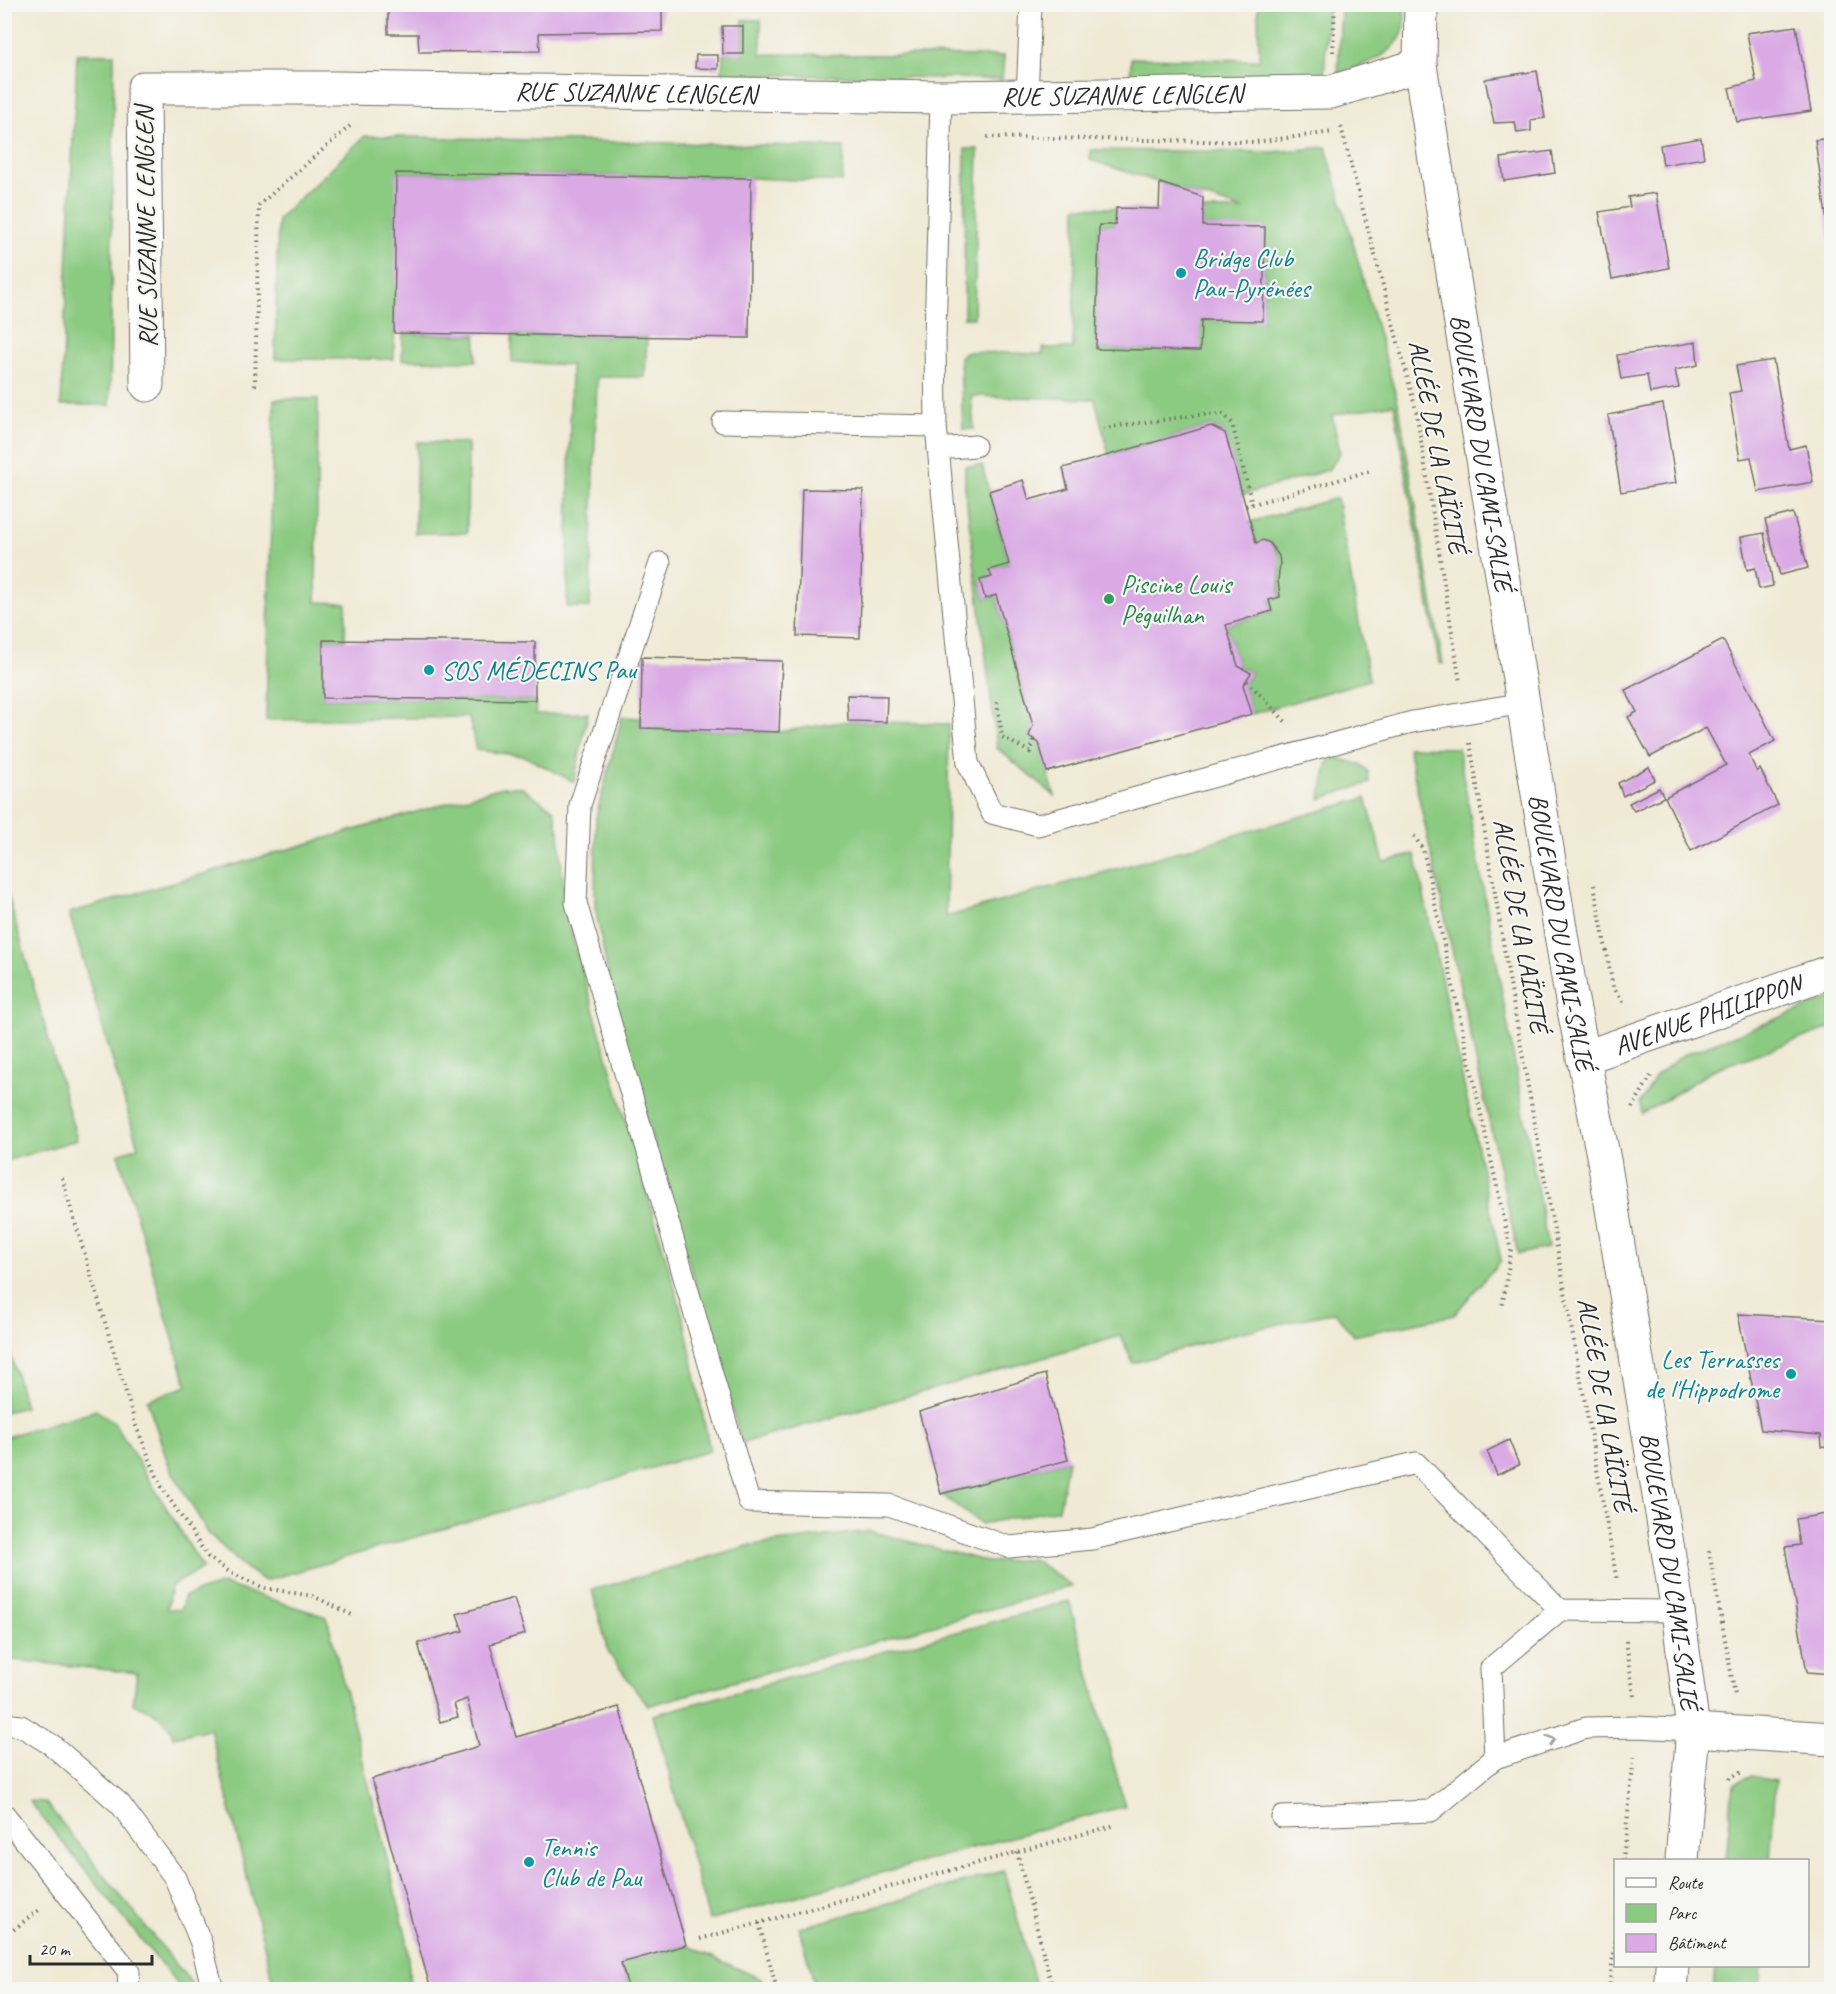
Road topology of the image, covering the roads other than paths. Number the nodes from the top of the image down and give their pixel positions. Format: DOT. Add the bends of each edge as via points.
graph roads {
  1 [pos="1031,4"];
  2 [pos="1421,4"];
  3 [pos="1420,64"];
  4 [pos="1028,96"];
  5 [pos="941,97"];
  6 [pos="147,386"];
  7 [pos="723,422"];
  8 [pos="936,426"];
  9 [pos="975,446"];
  10 [pos="938,449"];
  11 [pos="660,563"];
  12 [pos="1524,703"];
  13 [pos="1832,971"];
  14 [pos="1583,1058"];
  15 [pos="1560,1610"];
  16 [pos="1678,1611"];
  17 [pos="4,1724"];
  18 [pos="1693,1730"];
  19 [pos="1832,1739"];
  20 [pos="1495,1758"];
  21 [pos="4,1814"];
  22 [pos="1282,1817"];
  23 [pos="1682,1859"];
  24 [pos="1672,1967"];
  25 [pos="128,1989"];
  26 [pos="213,1989"];
  27 [pos="1670,1989"];
  1 -- 4 [label="lane"];
  2 -- 3 [label="street, BOULEVARD DU CAMI-SALIÉ"];
  3 -- 4 [label="street, RUE SUZANNE LENGLEN" via="1331,92"];
  3 -- 12 [label="street, BOULEVARD DU CAMI-SALIÉ"];
  4 -- 5 [label="street, RUE SUZANNE LENGLEN"];
  5 -- 6 [label="street, RUE SUZANNE LENGLEN" via="144,88"];
  5 -- 8 [label="lane" via="934,340"];
  7 -- 8 [label="lane"];
  8 -- 10 [label="lane"];
  9 -- 10 [label="lane"];
  10 -- 12 [label="lane" via="968,763 992,813 1038,825 1412,723"];
  11 -- 15 [label="lane" via="580,805 576,903 748,1502 889,1505 1009,1547 1092,1539 1416,1463"];
  12 -- 14 [label="street, BOULEVARD DU CAMI-SALIÉ"];
  13 -- 14 [label="street, AVENUE PHILIPPON"];
  14 -- 16 [label="street, BOULEVARD DU CAMI-SALIÉ" via="1604,1160"];
  15 -- 16 [label="lane"];
  15 -- 20 [label="lane" via="1491,1668"];
  16 -- 18 [label="street, BOULEVARD DU CAMI-SALIÉ"];
  17 -- 26 [label="lane" via="21,1726 52,1745 120,1804 175,1878 201,1943"];
  18 -- 19 [label="street"];
  20 -- 18 [label="lane, one-way" via="1586,1728"];
  18 -- 23 [label="street, BOULEVARD DU CAMI-SALIÉ"];
  20 -- 22 [label="lane" via="1431,1811"];
  21 -- 25 [label="lane" via="129,1972"];
  24 -- 27 [label="street"];
}
